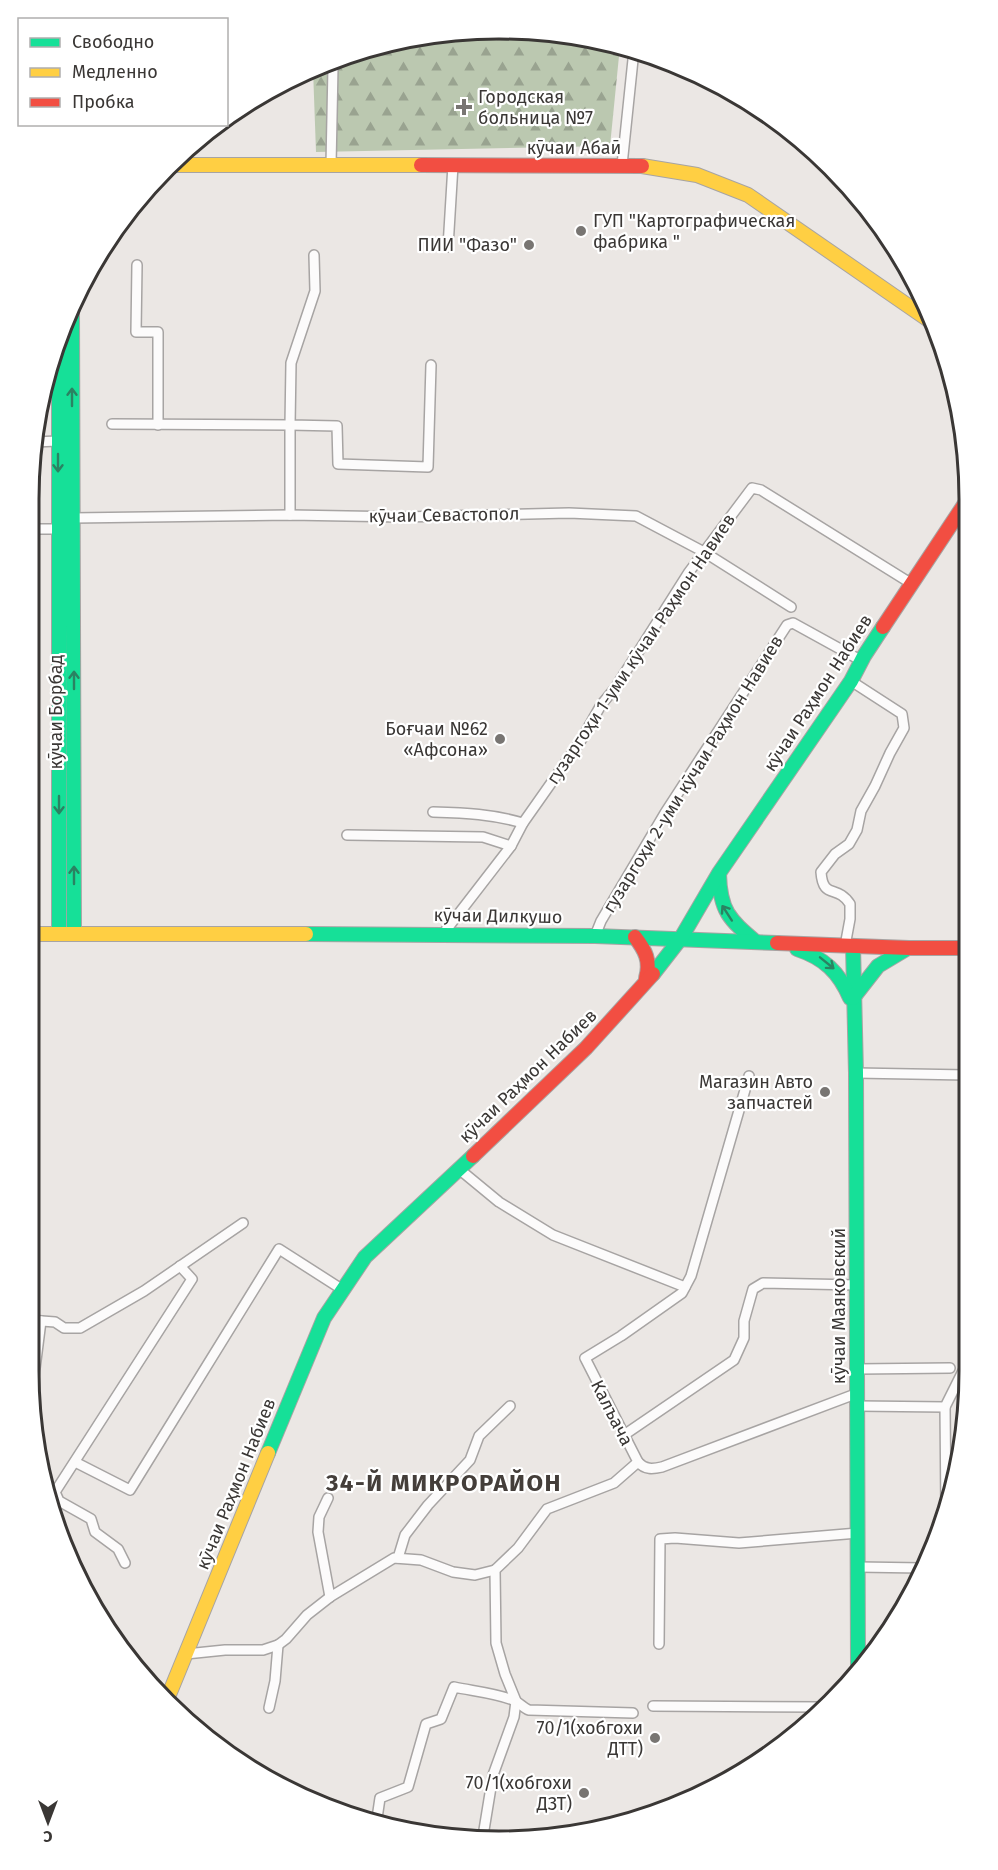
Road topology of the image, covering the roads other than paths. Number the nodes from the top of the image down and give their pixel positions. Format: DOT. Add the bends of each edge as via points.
graph roads {
  1 [pos="633,59"];
  2 [pos="333,70"];
  3 [pos="183,165"];
  4 [pos="331,165"];
  5 [pos="453,165"];
  6 [pos="622,165"];
  7 [pos="448,246"];
  8 [pos="315,255"];
  9 [pos="136,265"];
  10 [pos="920,314"];
  11 [pos="72,328"];
  12 [pos="431,365"];
  13 [pos="59,366"];
  14 [pos="112,424"];
  15 [pos="158,424"];
  16 [pos="290,426"];
  17 [pos="58,441"];
  18 [pos="43,442"];
  19 [pos="959,513"];
  20 [pos="290,515"];
  21 [pos="73,518"];
  22 [pos="39,529"];
  23 [pos="58,529"];
  24 [pos="704,552"];
  25 [pos="912,584"];
  26 [pos="791,607"];
  27 [pos="862,661"];
  28 [pos="851,681"];
  29 [pos="433,812"];
  30 [pos="523,824"];
  31 [pos="347,835"];
  32 [pos="511,846"];
  33 [pos="720,873"];
  34 [pos="39,934"];
  35 [pos="59,934"];
  36 [pos="74,934"];
  37 [pos="443,934"];
  38 [pos="595,936"];
  39 [pos="635,937"];
  40 [pos="681,938"];
  41 [pos="756,942"];
  42 [pos="780,944"];
  43 [pos="849,946"];
  44 [pos="909,948"];
  45 [pos="959,948"];
  46 [pos="642,987"];
  47 [pos="853,1002"];
  48 [pos="856,1073"];
  49 [pos="959,1075"];
  50 [pos="749,1076"];
  51 [pos="459,1169"];
  52 [pos="243,1223"];
  53 [pos="180,1266"];
  54 [pos="857,1285"];
  55 [pos="685,1287"];
  56 [pos="343,1290"];
  57 [pos="41,1321"];
  58 [pos="39,1337"];
  59 [pos="950,1368"];
  60 [pos="858,1369"];
  61 [pos="959,1380"];
  62 [pos="858,1399"];
  63 [pos="510,1406"];
  64 [pos="945,1407"];
  65 [pos="624,1435"];
  66 [pos="75,1461"];
  67 [pos="638,1462"];
  68 [pos="946,1479"];
  69 [pos="55,1488"];
  70 [pos="328,1498"];
  71 [pos="58,1499"];
  72 [pos="858,1533"];
  73 [pos="398,1558"];
  74 [pos="125,1563"];
  75 [pos="858,1567"];
  76 [pos="915,1568"];
  77 [pos="495,1570"];
  78 [pos="330,1598"];
  79 [pos="659,1644"];
  80 [pos="278,1645"];
  81 [pos="186,1654"];
  82 [pos="858,1658"];
  83 [pos="170,1692"];
  84 [pos="516,1701"];
  85 [pos="653,1706"];
  86 [pos="813,1707"];
  87 [pos="269,1708"];
  88 [pos="633,1713"];
  89 [pos="378,1814"];
  90 [pos="484,1830"];
  1 -- 6 [label="street"];
  2 -- 4 [label="street"];
  3 -- 4 [label="main road, кӯчаи Абаӣ"];
  4 -- 5 [label="main road, кӯчаи Абаӣ"];
  5 -- 6 [label="main road, кӯчаи Абаӣ"];
  5 -- 7 [label="street"];
  6 -- 10 [label="main road, кӯчаи Абаӣ" via="650,166 697,176 748,195"];
  8 -- 16 [label="street" via="315,291 291,363"];
  9 -- 15 [label="street" via="136,332 158,332"];
  21 -- 11 [label="main road, кӯчаи Борбад, one-way"];
  12 -- 16 [label="street" via="428,467 338,464 338,426"];
  13 -- 17 [label="main road, кӯчаи Борбад"];
  14 -- 15 [label="street"];
  15 -- 16 [label="street"];
  16 -- 20 [label="street"];
  17 -- 18 [label="street"];
  17 -- 23 [label="main road, кӯчаи Борбад, one-way"];
  19 -- 25 [label="main road, кӯчаи Раҳмон Набиев"];
  20 -- 21 [label="street, кӯчаи Севастопол"];
  20 -- 24 [label="street, кӯчаи Севастопол" via="636,516"];
  36 -- 21 [label="main road, кӯчаи Борбад, one-way"];
  22 -- 23 [label="street"];
  23 -- 35 [label="main road, кӯчаи Борбад, one-way"];
  24 -- 25 [label="street, гузаргоҳи 1-уми кӯчаи Раҳмон Навиев" via="752,488"];
  24 -- 26 [label="street, кӯчаи Севастопол"];
  24 -- 30 [label="street, гузаргоҳи 1-уми кӯчаи Раҳмон Навиев"];
  25 -- 27 [label="main road, кӯчаи Раҳмон Набиев"];
  27 -- 28 [label="main road, кӯчаи Раҳмон Набиев"];
  27 -- 38 [label="street, гузаргоҳи 2-уми кӯчаи Раҳмон Навиев" via="793,623 787,625 665,813"];
  28 -- 33 [label="main road, кӯчаи Раҳмон Набиев"];
  28 -- 43 [label="street" via="902,714 904,728 861,811 849,844 835,854 821,873 826,889 840,893 850,904"];
  29 -- 30 [label="street" via="484,814"];
  30 -- 32 [label="street, гузаргоҳи 1-уми кӯчаи Раҳмон Навиев"];
  31 -- 32 [label="street" via="483,837"];
  32 -- 37 [label="street, гузаргоҳи 1-уми кӯчаи Раҳмон Навиев"];
  33 -- 40 [label="main road, кӯчаи Раҳмон Набиев"];
  41 -- 33 [label="main road, one-way" via="722,907"];
  34 -- 35 [label="main road, кӯчаи Дилкушо"];
  35 -- 36 [label="main road, кӯчаи Дилкушо"];
  36 -- 37 [label="main road, кӯчаи Дилкушо"];
  37 -- 38 [label="main road, кӯчаи Дилкушо"];
  38 -- 39 [label="main road, кӯчаи Дилкушо"];
  39 -- 40 [label="main road, кӯчаи Дилкушо"];
  39 -- 46 [label="main road" via="650,959"];
  40 -- 41 [label="main road, кӯчаи Дилкушо"];
  40 -- 46 [label="main road, кӯчаи Раҳмон Набиев"];
  41 -- 42 [label="main road, кӯчаи Дилкушо"];
  42 -- 43 [label="main road, кӯчаи Дилкушо"];
  42 -- 47 [label="main road, one-way" via="817,955 832,966"];
  43 -- 44 [label="main road, кӯчаи Дилкушо"];
  43 -- 47 [label="main road, кӯчаи Маяковский"];
  44 -- 45 [label="main road, кӯчаи Дилкушо"];
  44 -- 47 [label="main road" via="878,966"];
  46 -- 51 [label="main road, кӯчаи Раҳмон Набиев" via="586,1048"];
  47 -- 48 [label="main road, кӯчаи Маяковский"];
  48 -- 49 [label="street"];
  48 -- 54 [label="main road, кӯчаи Маяковский"];
  50 -- 55 [label="street, Калъача"];
  51 -- 55 [label="street" via="499,1202 554,1236"];
  51 -- 56 [label="main road, кӯчаи Раҳмон Набиев" via="365,1257"];
  52 -- 53 [label="street"];
  53 -- 57 [label="street" via="80,1328"];
  53 -- 66 [label="street" via="192,1279"];
  54 -- 60 [label="main road, кӯчаи Маяковский"];
  54 -- 65 [label="street" via="763,1282 753,1289 744,1321 744,1338 734,1360"];
  55 -- 65 [label="street, Калъача" via="657,1312 585,1358"];
  56 -- 66 [label="street" via="279,1249 130,1490"];
  56 -- 81 [label="main road, кӯчаи Раҳмон Набиев" via="324,1318"];
  57 -- 58 [label="street"];
  59 -- 60 [label="street"];
  60 -- 62 [label="main road, кӯчаи Маяковский"];
  61 -- 64 [label="street"];
  62 -- 64 [label="street"];
  62 -- 67 [label="street" via="662,1467 642,1467"];
  62 -- 72 [label="main road, кӯчаи Маяковский"];
  63 -- 73 [label="street" via="479,1436 470,1460 405,1535"];
  64 -- 68 [label="street"];
  65 -- 67 [label="street, Калъача"];
  66 -- 69 [label="street"];
  67 -- 77 [label="street, Калъача" via="614,1483 547,1509 518,1548"];
  70 -- 78 [label="street" via="319,1517 318,1532"];
  71 -- 74 [label="street" via="91,1519 95,1532 118,1549"];
  72 -- 75 [label="main road, кӯчаи Маяковский"];
  72 -- 79 [label="street" via="739,1543 660,1539"];
  73 -- 77 [label="street" via="421,1560 475,1575"];
  73 -- 78 [label="street"];
  75 -- 76 [label="street"];
  75 -- 82 [label="main road, кӯчаи Маяковский"];
  77 -- 84 [label="street" via="496,1643"];
  78 -- 80 [label="street"];
  80 -- 81 [label="street" via="263,1650"];
  80 -- 87 [label="street"];
  81 -- 83 [label="main road, кӯчаи Раҳмон Набиев"];
  84 -- 88 [label="street" via="529,1710"];
  84 -- 89 [label="street" via="454,1687 441,1719 426,1725 408,1786 380,1798"];
  84 -- 90 [label="street" via="493,1775"];
  85 -- 86 [label="street"];
}
